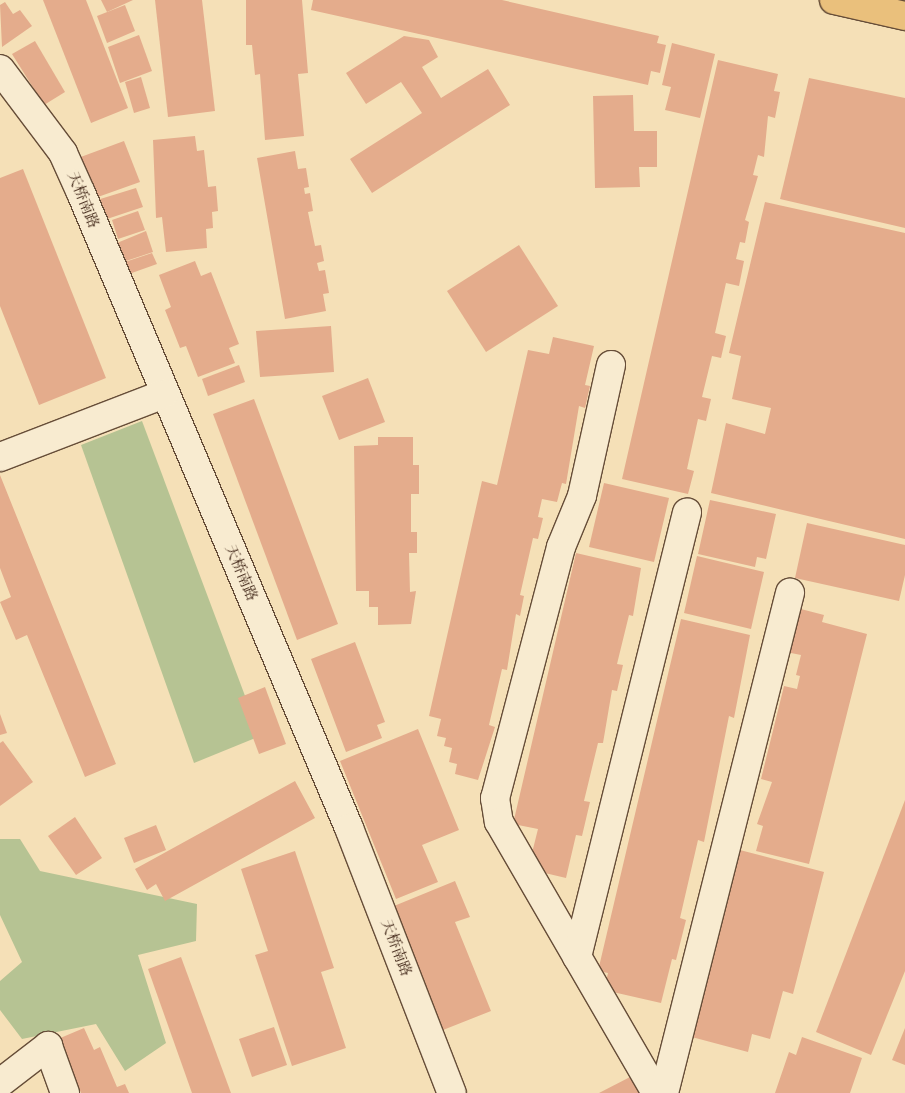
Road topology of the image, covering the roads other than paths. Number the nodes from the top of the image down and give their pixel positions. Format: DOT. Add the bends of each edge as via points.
graph roads {
  1 [pos="834,0"];
  2 [pos="905,16"];
  3 [pos="0,70"];
  4 [pos="611,366"];
  5 [pos="164,394"];
  6 [pos="0,456"];
  7 [pos="687,512"];
  8 [pos="790,593"];
  9 [pos="577,957"];
  10 [pos="0,1083"];
  11 [pos="64,1093"];
  12 [pos="452,1093"];
  13 [pos="656,1093"];
  14 [pos="664,1093"];
  1 -- 2 [label="main road"];
  3 -- 5 [label="street, 天桥南路" via="63,152"];
  4 -- 9 [label="street" via="582,496 561,547 495,798 499,822"];
  5 -- 6 [label="street"];
  5 -- 12 [label="street, 天桥南路" via="349,828"];
  7 -- 9 [label="street"];
  8 -- 14 [label="street"];
  9 -- 13 [label="street"];
  10 -- 11 [label="street" via="48,1046"];
}
